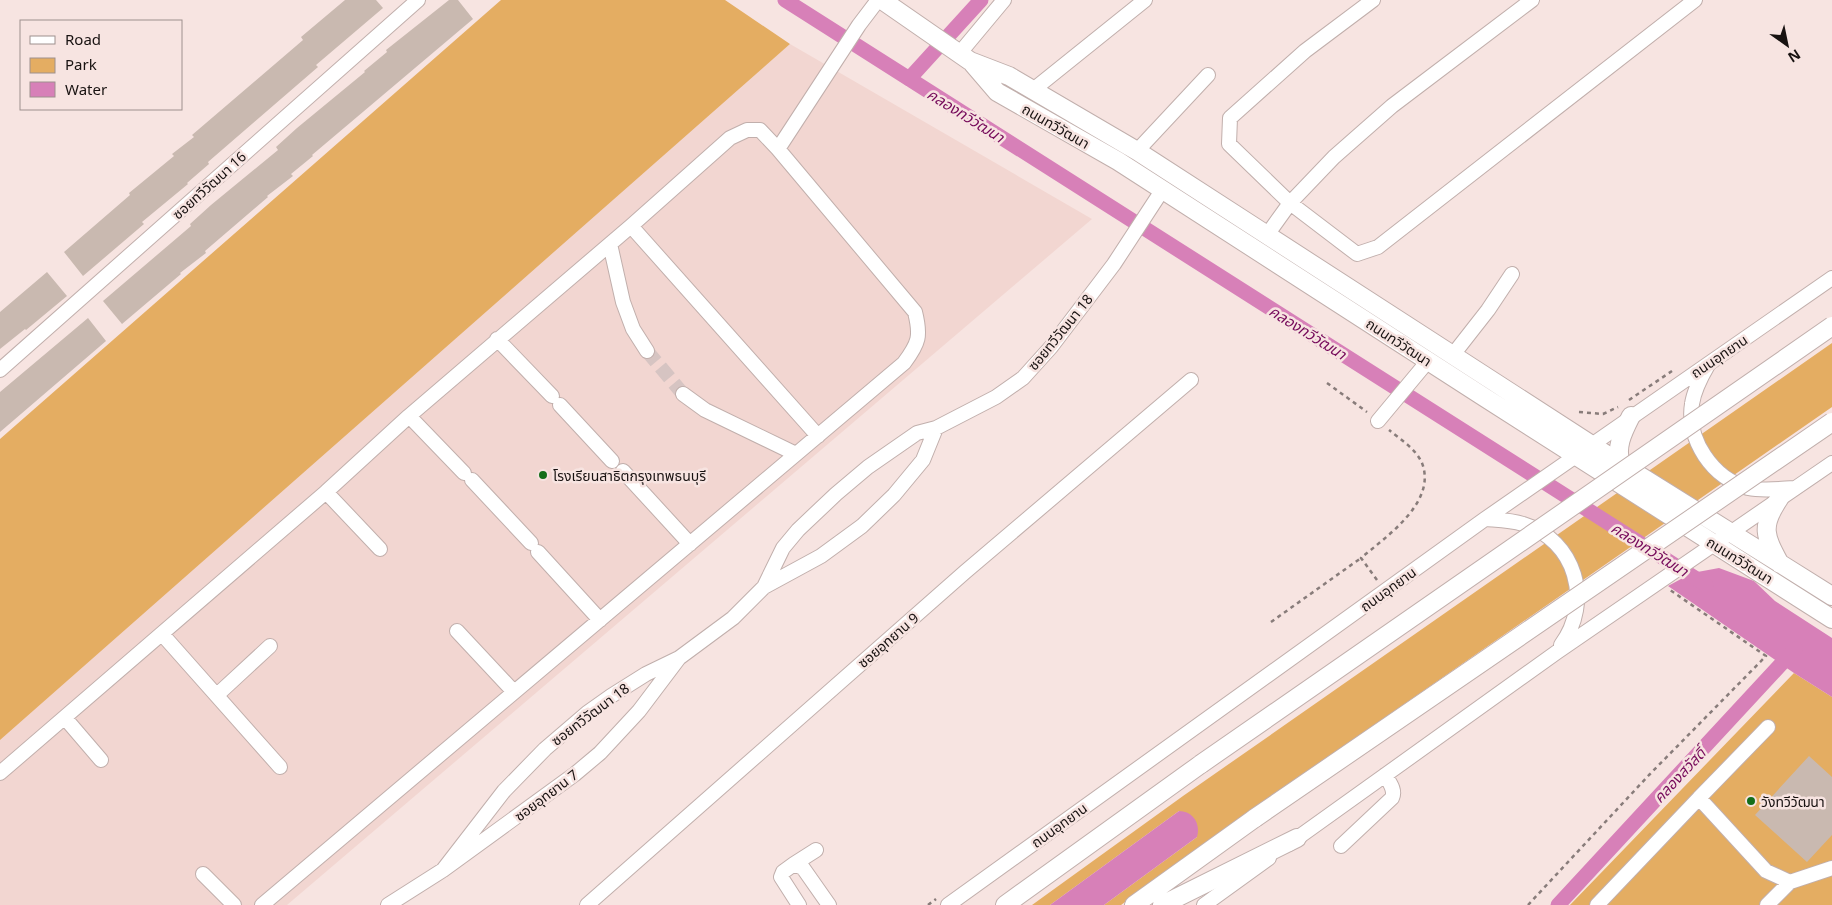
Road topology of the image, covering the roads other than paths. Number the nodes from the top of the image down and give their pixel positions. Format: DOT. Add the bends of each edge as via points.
graph roads {
  1 [pos="418,0"];
  2 [pos="878,0"];
  3 [pos="882,0"];
  4 [pos="1004,0"];
  5 [pos="1145,0"];
  6 [pos="1374,0"];
  7 [pos="1532,0"];
  8 [pos="1695,0"];
  9 [pos="959,54"];
  10 [pos="1208,75"];
  11 [pos="1033,90"];
  12 [pos="778,149"];
  13 [pos="1136,151"];
  14 [pos="1163,190"];
  15 [pos="1290,203"];
  16 [pos="631,226"];
  17 [pos="1267,235"];
  18 [pos="610,244"];
  19 [pos="1512,274"];
  20 [pos="1832,278"];
  21 [pos="1832,326"];
  22 [pos="497,339"];
  23 [pos="647,352"];
  24 [pos="1452,356"];
  25 [pos="1710,362"];
  26 [pos="1424,367"];
  27 [pos="0,370"];
  28 [pos="1191,380"];
  29 [pos="683,394"];
  30 [pos="1626,408"];
  31 [pos="409,416"];
  32 [pos="1382,416"];
  33 [pos="1832,422"];
  34 [pos="936,428"];
  35 [pos="818,436"];
  36 [pos="1592,444"];
  37 [pos="796,454"];
  38 [pos="1572,459"];
  39 [pos="1832,462"];
  40 [pos="1622,464"];
  41 [pos="1795,488"];
  42 [pos="326,492"];
  43 [pos="1779,499"];
  44 [pos="1485,519"];
  45 [pos="1729,533"];
  46 [pos="690,544"];
  47 [pos="1709,547"];
  48 [pos="380,549"];
  49 [pos="1780,565"];
  50 [pos="764,587"];
  51 [pos="1832,596"];
  52 [pos="1832,619"];
  53 [pos="600,620"];
  54 [pos="457,631"];
  55 [pos="162,634"];
  56 [pos="270,646"];
  57 [pos="1557,652"];
  58 [pos="679,658"];
  59 [pos="514,692"];
  60 [pos="217,695"];
  61 [pos="65,718"];
  62 [pos="1768,727"];
  63 [pos="101,760"];
  64 [pos="280,767"];
  65 [pos="0,773"];
  66 [pos="1385,775"];
  67 [pos="1699,798"];
  68 [pos="1297,838"];
  69 [pos="1341,846"];
  70 [pos="816,850"];
  71 [pos="794,864"];
  72 [pos="1832,868"];
  73 [pos="443,870"];
  74 [pos="203,874"];
  75 [pos="1790,882"];
  76 [pos="234,905"];
  77 [pos="262,905"];
  78 [pos="388,905"];
  79 [pos="587,905"];
  80 [pos="799,905"];
  81 [pos="829,905"];
  82 [pos="948,905"];
  83 [pos="1005,905"];
  84 [pos="1134,905"];
  85 [pos="1162,905"];
  86 [pos="1204,905"];
  87 [pos="1598,905"];
  88 [pos="1767,905"];
  1 -- 27 [label="street, ซอยทวีวัฒนา 16"];
  2 -- 12 [label="street"];
  3 -- 9 [label="main road, ถนนทวีวัฒนา"];
  4 -- 9 [label="street"];
  5 -- 11 [label="street"];
  6 -- 15 [label="street" via="1305,51 1230,118 1229,144"];
  7 -- 15 [label="street" via="1392,106 1334,157"];
  8 -- 15 [label="street" via="1378,247 1358,254"];
  9 -- 11 [label="main road, ถนนทวีวัฒนา"];
  9 -- 14 [label="main road, ถนนทวีวัฒนา" via="997,92"];
  10 -- 13 [label="street"];
  11 -- 13 [label="main road, ถนนทวีวัฒนา"];
  12 -- 16 [label="street" via="760,130 747,130 730,138"];
  12 -- 35 [label="street" via="914,312 920,331 916,348 904,363"];
  13 -- 17 [label="main road, ถนนทวีวัฒนา"];
  14 -- 26 [label="main road, ถนนทวีวัฒนา"];
  14 -- 34 [label="street, ซอยทวีวัฒนา 18" via="1104,278 1023,378 996,397"];
  15 -- 17 [label="street"];
  16 -- 18 [label="street"];
  16 -- 35 [label="street"];
  17 -- 24 [label="main road, ถนนทวีวัฒนา"];
  18 -- 22 [label="street"];
  18 -- 23 [label="street" via="624,302"];
  19 -- 24 [label="street"];
  20 -- 25 [label="street, ถนนอุทยาน"];
  21 -- 83 [label="main road, bridge" via="1201,764"];
  22 -- 31 [label="street"];
  22 -- 46 [label="street"];
  24 -- 36 [label="main road, ถนนทวีวัฒนา"];
  25 -- 30 [label="street, ถนนอุทยาน"];
  25 -- 41 [label="street" via="1692,404 1692,421 1698,446 1710,464 1730,480 1746,487 1765,491"];
  26 -- 32 [label="street"];
  26 -- 38 [label="main road, ถนนทวีวัฒนา"];
  28 -- 79 [label="street, ซอยอุทยาน 9" via="965,572"];
  29 -- 37 [label="street" via="705,410"];
  30 -- 36 [label="street, ถนนอุทยาน"];
  30 -- 40 [label="main road" via="1618,455"];
  31 -- 42 [label="street"];
  31 -- 53 [label="street"];
  33 -- 84 [label="main road, bridge" via="1255,818"];
  34 -- 50 [label="street, ซอยทวีวัฒนา 18" via="922,460 894,495 862,526 820,556"];
  34 -- 50 [label="street, ซอยทวีวัฒนา 18" via="917,433 903,442 836,494 783,548"];
  35 -- 37 [label="street"];
  36 -- 38 [label="street, ถนนอุทยาน"];
  36 -- 40 [label="main road, ถนนทวีวัฒนา"];
  37 -- 46 [label="street"];
  38 -- 44 [label="street, ถนนอุทยาน"];
  38 -- 47 [label="main road, ถนนทวีวัฒนา"];
  39 -- 41 [label="street"];
  40 -- 45 [label="main road, ถนนทวีวัฒนา"];
  41 -- 43 [label="street"];
  42 -- 48 [label="street"];
  42 -- 55 [label="street"];
  43 -- 45 [label="street"];
  43 -- 49 [label="main road" via="1766,523 1767,535"];
  44 -- 57 [label="street" via="1525,524 1548,536 1564,552 1576,577 1578,607 1569,636"];
  44 -- 82 [label="street, ถนนอุทยาน"];
  45 -- 47 [label="street"];
  45 -- 49 [label="main road, ถนนทวีวัฒนา"];
  46 -- 53 [label="street"];
  47 -- 52 [label="main road, ถนนทวีวัฒนา"];
  47 -- 57 [label="street"];
  49 -- 51 [label="main road, ถนนทวีวัฒนา"];
  50 -- 58 [label="street, ซอยทวีวัฒนา 18" via="733,618"];
  53 -- 59 [label="street"];
  54 -- 59 [label="street"];
  55 -- 60 [label="street"];
  55 -- 61 [label="street"];
  56 -- 60 [label="street"];
  57 -- 66 [label="street"];
  58 -- 73 [label="street, ซอยอุทยาน 7" via="640,710 600,753"];
  58 -- 73 [label="street, ซอยทวีวัฒนา 18" via="612,696 545,749 504,791"];
  59 -- 77 [label="street"];
  60 -- 64 [label="street"];
  61 -- 63 [label="street"];
  61 -- 65 [label="street"];
  62 -- 67 [label="street"];
  66 -- 68 [label="street"];
  66 -- 69 [label="street" via="1393,790 1392,798"];
  67 -- 75 [label="street" via="1766,871"];
  67 -- 87 [label="street"];
  68 -- 85 [label="main road"];
  68 -- 86 [label="street"];
  70 -- 71 [label="street"];
  71 -- 80 [label="street" via="780,877"];
  71 -- 81 [label="street" via="803,868"];
  72 -- 75 [label="street"];
  73 -- 78 [label="street, ซอยอุทยาน 7"];
  74 -- 76 [label="street"];
  75 -- 88 [label="street"];
}
